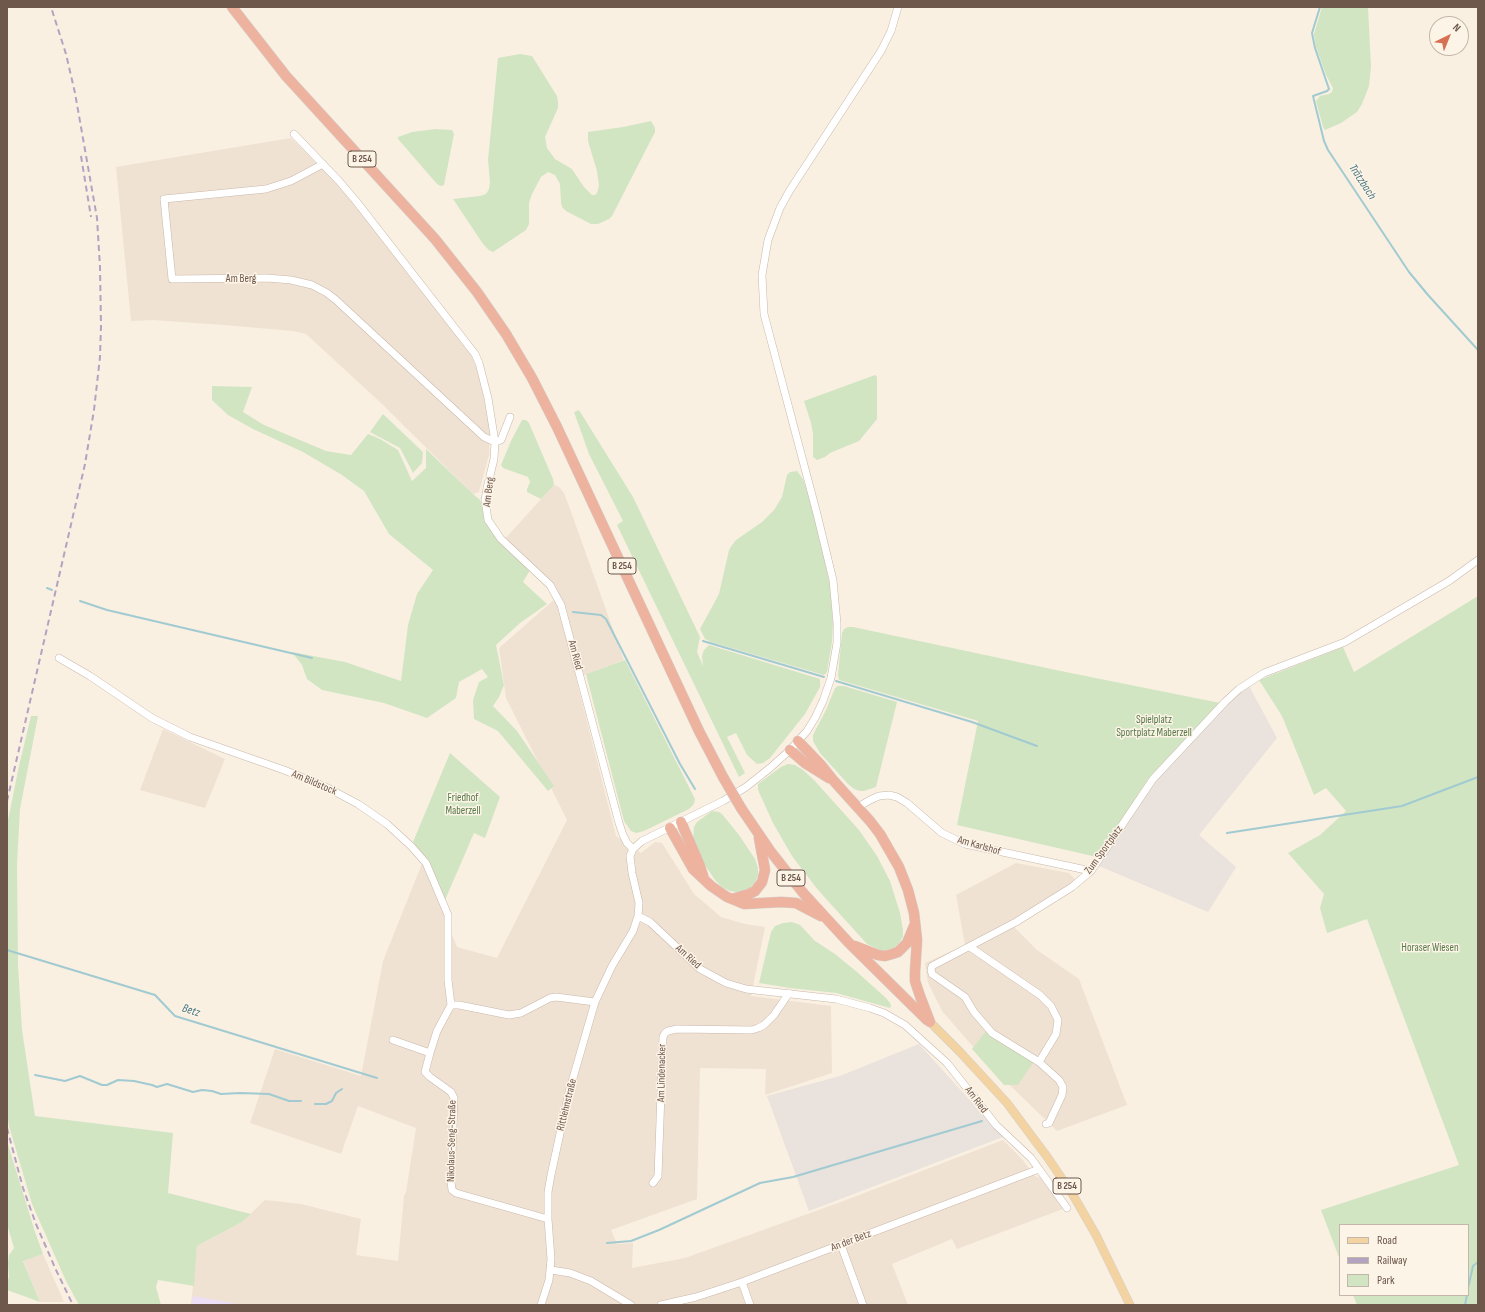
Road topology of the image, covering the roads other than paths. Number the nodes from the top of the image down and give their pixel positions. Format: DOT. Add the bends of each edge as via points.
graph roads {
  1 [pos="232,7"];
  2 [pos="898,7"];
  3 [pos="294,134"];
  4 [pos="323,164"];
  5 [pos="510,417"];
  6 [pos="495,442"];
  7 [pos="501,539"];
  8 [pos="1478,560"];
  9 [pos="59,658"];
  10 [pos="798,741"];
  11 [pos="790,750"];
  12 [pos="833,780"];
  13 [pos="858,807"];
  14 [pos="681,822"];
  15 [pos="670,828"];
  16 [pos="758,835"];
  17 [pos="633,849"];
  18 [pos="1091,871"];
  19 [pos="704,879"];
  20 [pos="732,899"];
  21 [pos="638,916"];
  22 [pos="827,919"];
  23 [pos="914,924"];
  24 [pos="849,943"];
  25 [pos="970,947"];
  26 [pos="789,993"];
  27 [pos="595,1002"];
  28 [pos="451,1005"];
  29 [pos="930,1022"];
  30 [pos="393,1040"];
  31 [pos="430,1053"];
  32 [pos="1039,1062"];
  33 [pos="1046,1124"];
  34 [pos="1039,1169"];
  35 [pos="653,1182"];
  36 [pos="1067,1208"];
  37 [pos="548,1220"];
  38 [pos="841,1245"];
  39 [pos="550,1270"];
  40 [pos="742,1282"];
  41 [pos="541,1305"];
  42 [pos="631,1305"];
  43 [pos="661,1305"];
  44 [pos="750,1305"];
  45 [pos="863,1305"];
  46 [pos="1130,1305"];
  1 -- 16 [label="highway, B 254, bridge" via="286,76 434,239 478,292 506,334 557,427 699,731"];
  2 -- 10 [label="street" via="891,31 881,51 780,208 764,256 764,314 826,548 836,601 837,643 831,678 815,718"];
  3 -- 4 [label="street, Am Berg"];
  4 -- 6 [label="street, Am Berg" via="356,201 475,354 488,398"];
  4 -- 6 [label="street, Am Berg" via="291,181 266,189 164,200 172,279 267,278 291,280 320,288 484,437"];
  5 -- 6 [label="street" via="502,440"];
  6 -- 7 [label="street, Am Berg" via="486,511 488,520"];
  7 -- 17 [label="street, Am Ried" via="550,585 561,605 622,835"];
  8 -- 18 [label="street, Zum Sportplatz" via="1449,581 1345,642 1264,673 1239,689 1154,779"];
  9 -- 28 [label="street, Am Bildstock" via="152,718 190,738 326,787 358,804 387,824 426,863 448,915 448,980"];
  10 -- 11 [label="street"];
  10 -- 12 [label="highway"];
  11 -- 12 [label="highway"];
  11 -- 14 [label="street" via="746,787"];
  12 -- 13 [label="highway"];
  13 -- 18 [label="street, Am Karlshof" via="879,796 897,797 907,802 942,833 965,844"];
  13 -- 23 [label="highway" via="880,834 899,867 912,902"];
  14 -- 15 [label="street"];
  14 -- 19 [label="highway"];
  15 -- 17 [label="street" via="642,841"];
  15 -- 19 [label="highway" via="693,869"];
  16 -- 20 [label="highway" via="765,870 762,882 755,891"];
  16 -- 22 [label="highway, B 254"];
  17 -- 21 [label="street" via="630,856 639,903"];
  18 -- 25 [label="street, Zum Sportplatz" via="1072,888"];
  19 -- 20 [label="highway" via="718,892"];
  20 -- 22 [label="highway" via="744,904 796,903"];
  21 -- 26 [label="street, Am Ried" via="650,922 700,969 726,984 746,989"];
  21 -- 27 [label="street, Rittlehnstraße" via="633,931"];
  22 -- 24 [label="highway, B 254"];
  23 -- 24 [label="highway" via="907,943 892,954 878,955"];
  23 -- 29 [label="highway" via="917,940 915,981"];
  24 -- 29 [label="highway, B 254"];
  25 -- 32 [label="street" via="1040,995 1051,1006 1058,1020 1056,1034"];
  25 -- 32 [label="street, Zum Sportplatz" via="932,966 932,974 965,997 992,1033"];
  26 -- 34 [label="street, Am Ried" via="836,999 862,1006 905,1025 947,1063 996,1125 1024,1150"];
  26 -- 35 [label="street, Am Lindenacker" via="764,1025 752,1030 677,1029 664,1033 658,1176"];
  27 -- 28 [label="street" via="556,997 521,1013 509,1015"];
  27 -- 37 [label="street, Rittlehnstraße" via="569,1092 552,1168 548,1192"];
  28 -- 31 [label="street, Nikolaus-Seng-Straße" via="438,1028"];
  29 -- 46 [label="main road, B 254" via="996,1091 1052,1164 1096,1235"];
  30 -- 31 [label="street"];
  31 -- 37 [label="street, Nikolaus-Seng-Straße" via="425,1072 451,1092 454,1098 450,1182 452,1190"];
  32 -- 33 [label="street" via="1063,1087 1062,1095 1049,1123"];
  34 -- 36 [label="street, Am Ried"];
  34 -- 38 [label="street, An der Betz"];
  37 -- 39 [label="street, Rittlehnstraße"];
  38 -- 40 [label="street, An der Betz"];
  38 -- 45 [label="street"];
  39 -- 41 [label="street, Rittlehnstraße"];
  39 -- 42 [label="street" via="570,1273 591,1281"];
  40 -- 43 [label="street, An der Betz"];
  40 -- 44 [label="street"];
}
